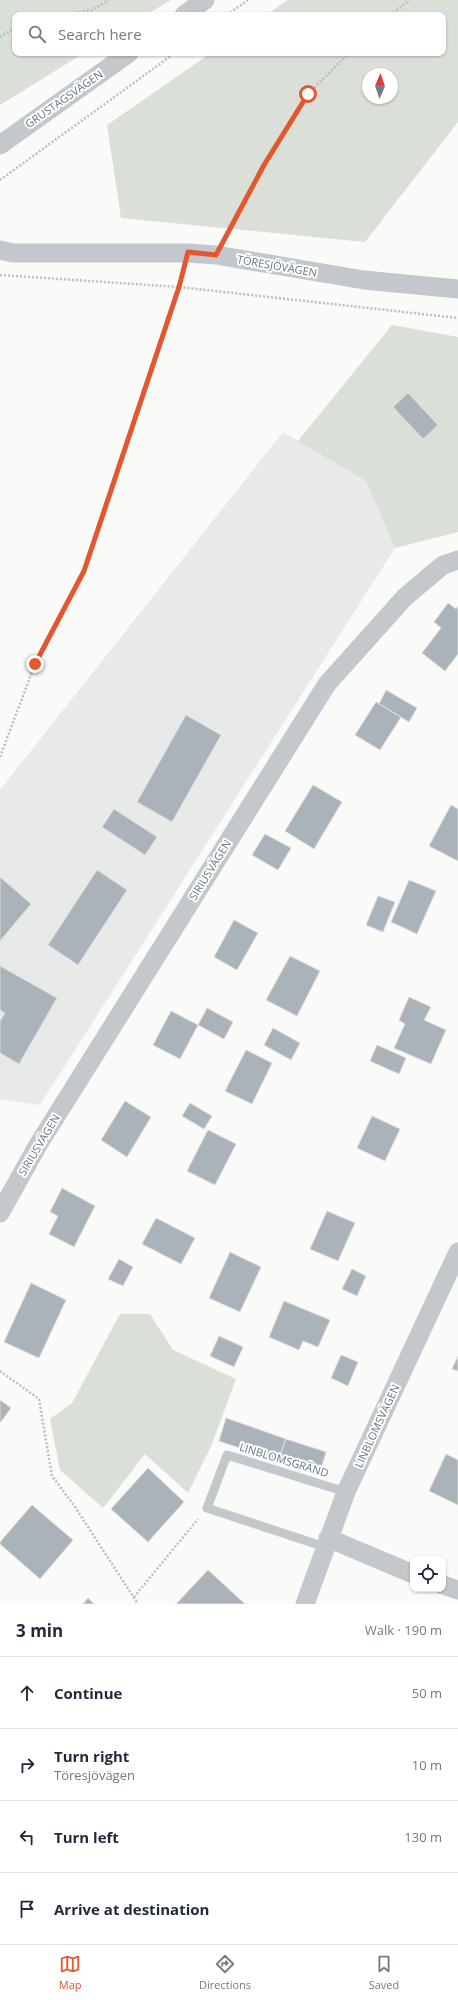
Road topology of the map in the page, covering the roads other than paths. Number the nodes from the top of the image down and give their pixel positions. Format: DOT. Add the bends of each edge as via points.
graph roads {
  1 [pos="205,0"];
  2 [pos="188,12"];
  3 [pos="125,56"];
  4 [pos="0,145"];
  5 [pos="0,250"];
  6 [pos="458,289"];
  7 [pos="458,560"];
  8 [pos="0,1213"];
  9 [pos="458,1252"];
  10 [pos="346,1492"];
  11 [pos="327,1543"];
  12 [pos="410,1573"];
  13 [pos="446,1586"];
  14 [pos="458,1590"];
  15 [pos="305,1604"];
  1 -- 2 [label="street"];
  3 -- 4 [label="street, GRUSTAGSVÄGEN"];
  5 -- 6 [label="street, TÖRESJÖVÄGEN" via="188,252 364,280"];
  7 -- 8 [label="street, SIRIUSVÄGEN" via="443,565 404,597 327,684 38,1145"];
  9 -- 10 [label="street, LINBLOMSVÄGEN"];
  10 -- 11 [label="street, LINBLOMSVÄGEN"];
  10 -- 11 [label="lane, LINBLOMSGRÄND" via="227,1454 207,1508"];
  11 -- 12 [label="street"];
  11 -- 15 [label="street, LINBLOMSVÄGEN"];
  13 -- 14 [label="street"];
}
